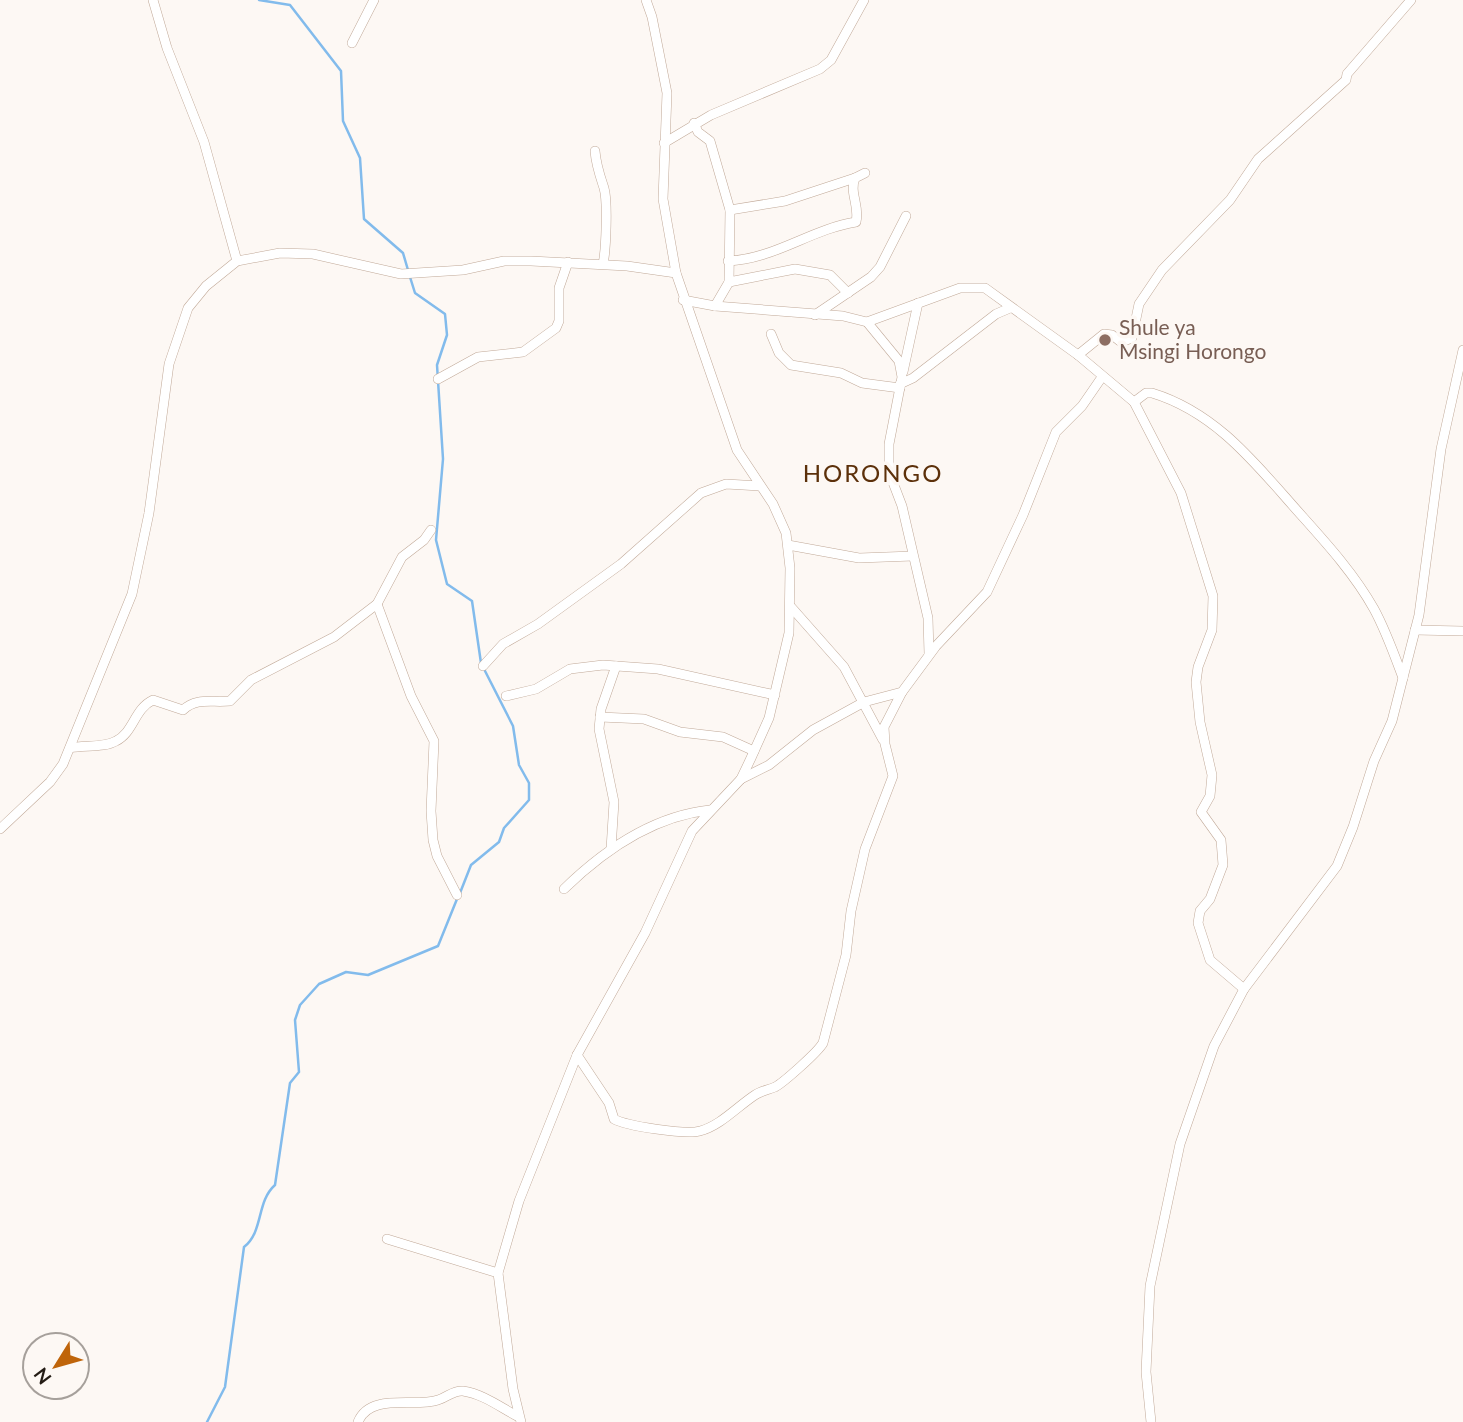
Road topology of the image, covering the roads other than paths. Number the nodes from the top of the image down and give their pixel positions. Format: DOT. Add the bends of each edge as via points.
graph roads {
  1 [pos="153,0"];
  2 [pos="374,0"];
  3 [pos="646,0"];
  4 [pos="864,0"];
  5 [pos="1411,0"];
  6 [pos="352,43"];
  7 [pos="694,123"];
  8 [pos="664,143"];
  9 [pos="595,151"];
  10 [pos="865,173"];
  11 [pos="855,178"];
  12 [pos="730,210"];
  13 [pos="906,216"];
  14 [pos="237,261"];
  15 [pos="727,261"];
  16 [pos="568,262"];
  17 [pos="603,264"];
  18 [pos="676,274"];
  19 [pos="729,282"];
  20 [pos="848,293"];
  21 [pos="683,300"];
  22 [pos="918,303"];
  23 [pos="715,306"];
  24 [pos="1010,308"];
  25 [pos="815,315"];
  26 [pos="867,322"];
  27 [pos="771,334"];
  28 [pos="1463,350"];
  29 [pos="1078,355"];
  30 [pos="1102,377"];
  31 [pos="438,379"];
  32 [pos="901,383"];
  33 [pos="1134,402"];
  34 [pos="760,486"];
  35 [pos="431,530"];
  36 [pos="788,545"];
  37 [pos="913,556"];
  38 [pos="377,604"];
  39 [pos="791,607"];
  40 [pos="1415,631"];
  41 [pos="1463,632"];
  42 [pos="929,654"];
  43 [pos="482,666"];
  44 [pos="616,666"];
  45 [pos="1403,678"];
  46 [pos="902,692"];
  47 [pos="775,695"];
  48 [pos="506,696"];
  49 [pos="863,702"];
  50 [pos="600,717"];
  51 [pos="884,744"];
  52 [pos="70,748"];
  53 [pos="754,751"];
  54 [pos="741,779"];
  55 [pos="710,810"];
  56 [pos="0,829"];
  57 [pos="611,849"];
  58 [pos="564,889"];
  59 [pos="457,895"];
  60 [pos="1244,989"];
  61 [pos="577,1055"];
  62 [pos="387,1239"];
  63 [pos="498,1273"];
  64 [pos="519,1419"];
  65 [pos="358,1422"];
  66 [pos="1151,1422"];
  1 -- 14 [label="street" via="204,142"];
  2 -- 6 [label="street"];
  3 -- 8 [label="street" via="667,93"];
  4 -- 7 [label="street" via="831,60 820,69"];
  5 -- 29 [label="street" via="1346,80 1258,159 1230,200 1162,270 1139,304 1132,338 1121,342 1104,334"];
  7 -- 8 [label="street"];
  7 -- 12 [label="street" via="710,141"];
  8 -- 18 [label="street" via="663,199"];
  9 -- 17 [label="street" via="608,239"];
  10 -- 11 [label="street"];
  11 -- 12 [label="street" via="785,201"];
  11 -- 15 [label="street" via="856,222 832,226 766,256"];
  12 -- 15 [label="street"];
  13 -- 20 [label="street" via="880,267"];
  14 -- 16 [label="street" via="298,252 401,274 504,261"];
  14 -- 52 [label="street" via="195,296 174,346 139,571"];
  15 -- 19 [label="street"];
  16 -- 17 [label="street"];
  16 -- 31 [label="street" via="559,288 556,327 523,352 478,357"];
  17 -- 18 [label="street"];
  18 -- 21 [label="street"];
  19 -- 20 [label="street" via="795,269 830,275"];
  19 -- 23 [label="street"];
  20 -- 25 [label="street"];
  21 -- 23 [label="street"];
  21 -- 34 [label="street" via="732,440"];
  22 -- 24 [label="street" via="960,288 980,287"];
  22 -- 26 [label="street"];
  22 -- 32 [label="street"];
  23 -- 25 [label="street"];
  24 -- 29 [label="street"];
  24 -- 32 [label="street"];
  25 -- 26 [label="street"];
  26 -- 32 [label="street" via="896,355"];
  27 -- 32 [label="street" via="779,353 791,365 841,373 862,383"];
  28 -- 40 [label="street" via="1441,449"];
  29 -- 30 [label="street"];
  30 -- 33 [label="street"];
  30 -- 42 [label="street" via="1056,432 987,592"];
  32 -- 37 [label="street" via="889,472"];
  33 -- 45 [label="street" via="1152,393 1193,411 1259,466 1356,580 1387,634"];
  33 -- 60 [label="street" via="1181,493 1211,583 1214,617 1196,682 1212,790 1200,813 1221,840 1223,865 1198,919 1210,960"];
  34 -- 36 [label="street" via="782,522"];
  34 -- 43 [label="street" via="726,484 701,493 621,564 503,644"];
  35 -- 38 [label="street" via="402,557"];
  36 -- 37 [label="street" via="859,558"];
  36 -- 39 [label="street"];
  37 -- 42 [label="street" via="928,618"];
  38 -- 52 [label="street" via="334,637 251,680 230,701 190,703 183,710 153,700 142,705 118,740"];
  38 -- 59 [label="street" via="408,688 434,741 433,840"];
  39 -- 47 [label="street"];
  39 -- 49 [label="street" via="844,667"];
  40 -- 41 [label="street"];
  40 -- 45 [label="street"];
  42 -- 46 [label="street"];
  44 -- 47 [label="street" via="658,668"];
  44 -- 48 [label="street" via="570,669 536,689"];
  44 -- 50 [label="street"];
  45 -- 60 [label="street" via="1392,721 1337,866"];
  46 -- 49 [label="street"];
  46 -- 51 [label="street" via="886,718"];
  47 -- 53 [label="street"];
  49 -- 51 [label="street"];
  49 -- 54 [label="street"];
  50 -- 53 [label="street" via="644,719 680,732 723,737"];
  50 -- 57 [label="street" via="600,740 614,802"];
  51 -- 61 [label="street" via="893,776 865,849 846,955 817,1052 781,1084 695,1131 614,1119 609,1103"];
  52 -- 56 [label="street" via="50,782"];
  53 -- 54 [label="street"];
  54 -- 55 [label="street"];
  55 -- 57 [label="street" via="684,813"];
  55 -- 61 [label="street" via="692,831 645,933"];
  57 -- 58 [label="street"];
  60 -- 66 [label="street" via="1202,1076 1159,1234 1147,1343"];
  61 -- 63 [label="street" via="519,1201"];
  62 -- 63 [label="street"];
  63 -- 64 [label="street"];
  64 -- 65 [label="street" via="479,1395 459,1390 437,1401 379,1405"];
}
